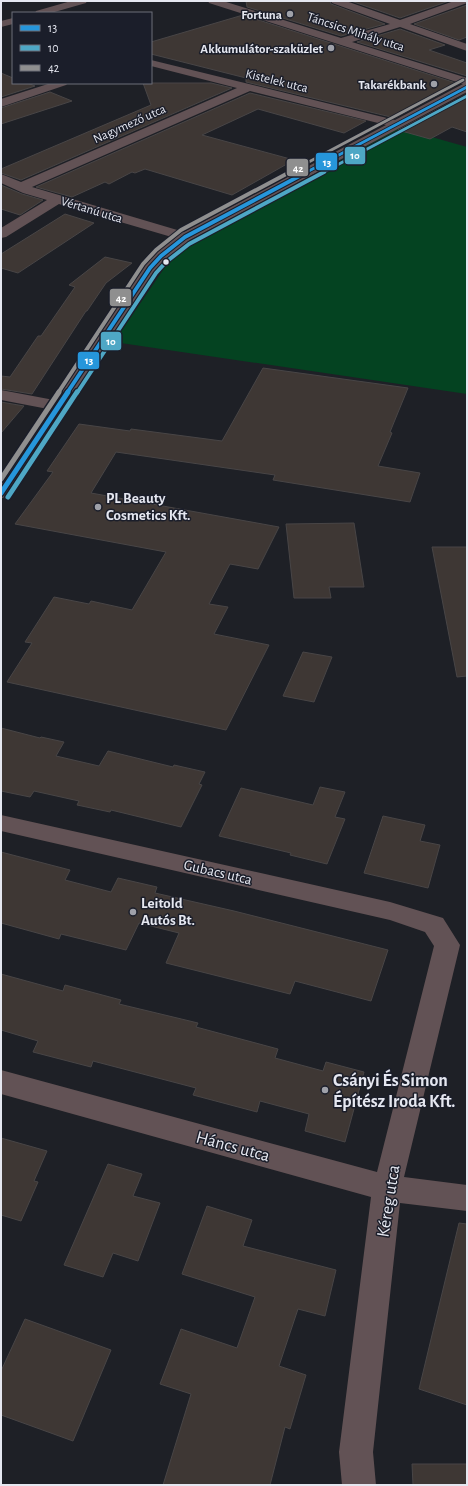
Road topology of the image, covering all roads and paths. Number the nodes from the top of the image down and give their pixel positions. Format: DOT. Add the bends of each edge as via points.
graph roads {
  1 [pos="82,1"];
  2 [pos="213,1"];
  3 [pos="238,1"];
  4 [pos="336,1"];
  5 [pos="371,1"];
  6 [pos="463,1"];
  7 [pos="227,5"];
  8 [pos="352,6"];
  9 [pos="44,12"];
  10 [pos="12,21"];
  11 [pos="1,24"];
  12 [pos="400,24"];
  13 [pos="340,42"];
  14 [pos="464,45"];
  15 [pos="152,63"];
  16 [pos="467,82"];
  17 [pos="59,84"];
  18 [pos="249,87"];
  19 [pos="467,87"];
  20 [pos="1,103"];
  21 [pos="396,124"];
  22 [pos="1,178"];
  23 [pos="21,187"];
  24 [pos="57,199"];
  25 [pos="1,234"];
  26 [pos="185,237"];
  27 [pos="1,395"];
  28 [pos="58,406"];
  29 [pos="1,493"];
  30 [pos="1,824"];
  31 [pos="434,925"];
  32 [pos="1,1082"];
  33 [pos="387,1188"];
  34 [pos="467,1198"];
  35 [pos="359,1485"];
  1 -- 9 [label="street"];
  2 -- 7 [label="street, Táncsics Mihály utca"];
  3 -- 7 [label="street"];
  4 -- 8 [label="street"];
  5 -- 8 [label="street"];
  6 -- 12 [label="street"];
  7 -- 13 [label="street, Táncsics Mihály utca"];
  8 -- 12 [label="street"];
  10 -- 11 [label="street"];
  12 -- 13 [label="street"];
  12 -- 14 [label="street"];
  13 -- 16 [label="street, Táncsics Mihály utca"];
  15 -- 18 [label="street, Kistelek utca"];
  17 -- 20 [label="street"];
  18 -- 21 [label="street, Kistelek utca"];
  18 -- 23 [label="street, Nagymező utca"];
  19 -- 21 [label="street"];
  21 -- 26 [label="street"];
  22 -- 23 [label="street, Vértanú utca"];
  23 -- 24 [label="street, Vértanú utca"];
  24 -- 25 [label="street"];
  24 -- 26 [label="street, Vértanú utca"];
  26 -- 28 [label="street" via="150,268"];
  27 -- 28 [label="street"];
  28 -- 29 [label="street"];
  30 -- 31 [label="street, Gubacs utca" via="390,911"];
  31 -- 33 [label="street, Kéreg utca" via="447,945"];
  32 -- 33 [label="street, Háncs utca"];
  33 -- 34 [label="street, Háncs utca"];
  33 -- 35 [label="street, Kéreg utca" via="356,1452"];
}
